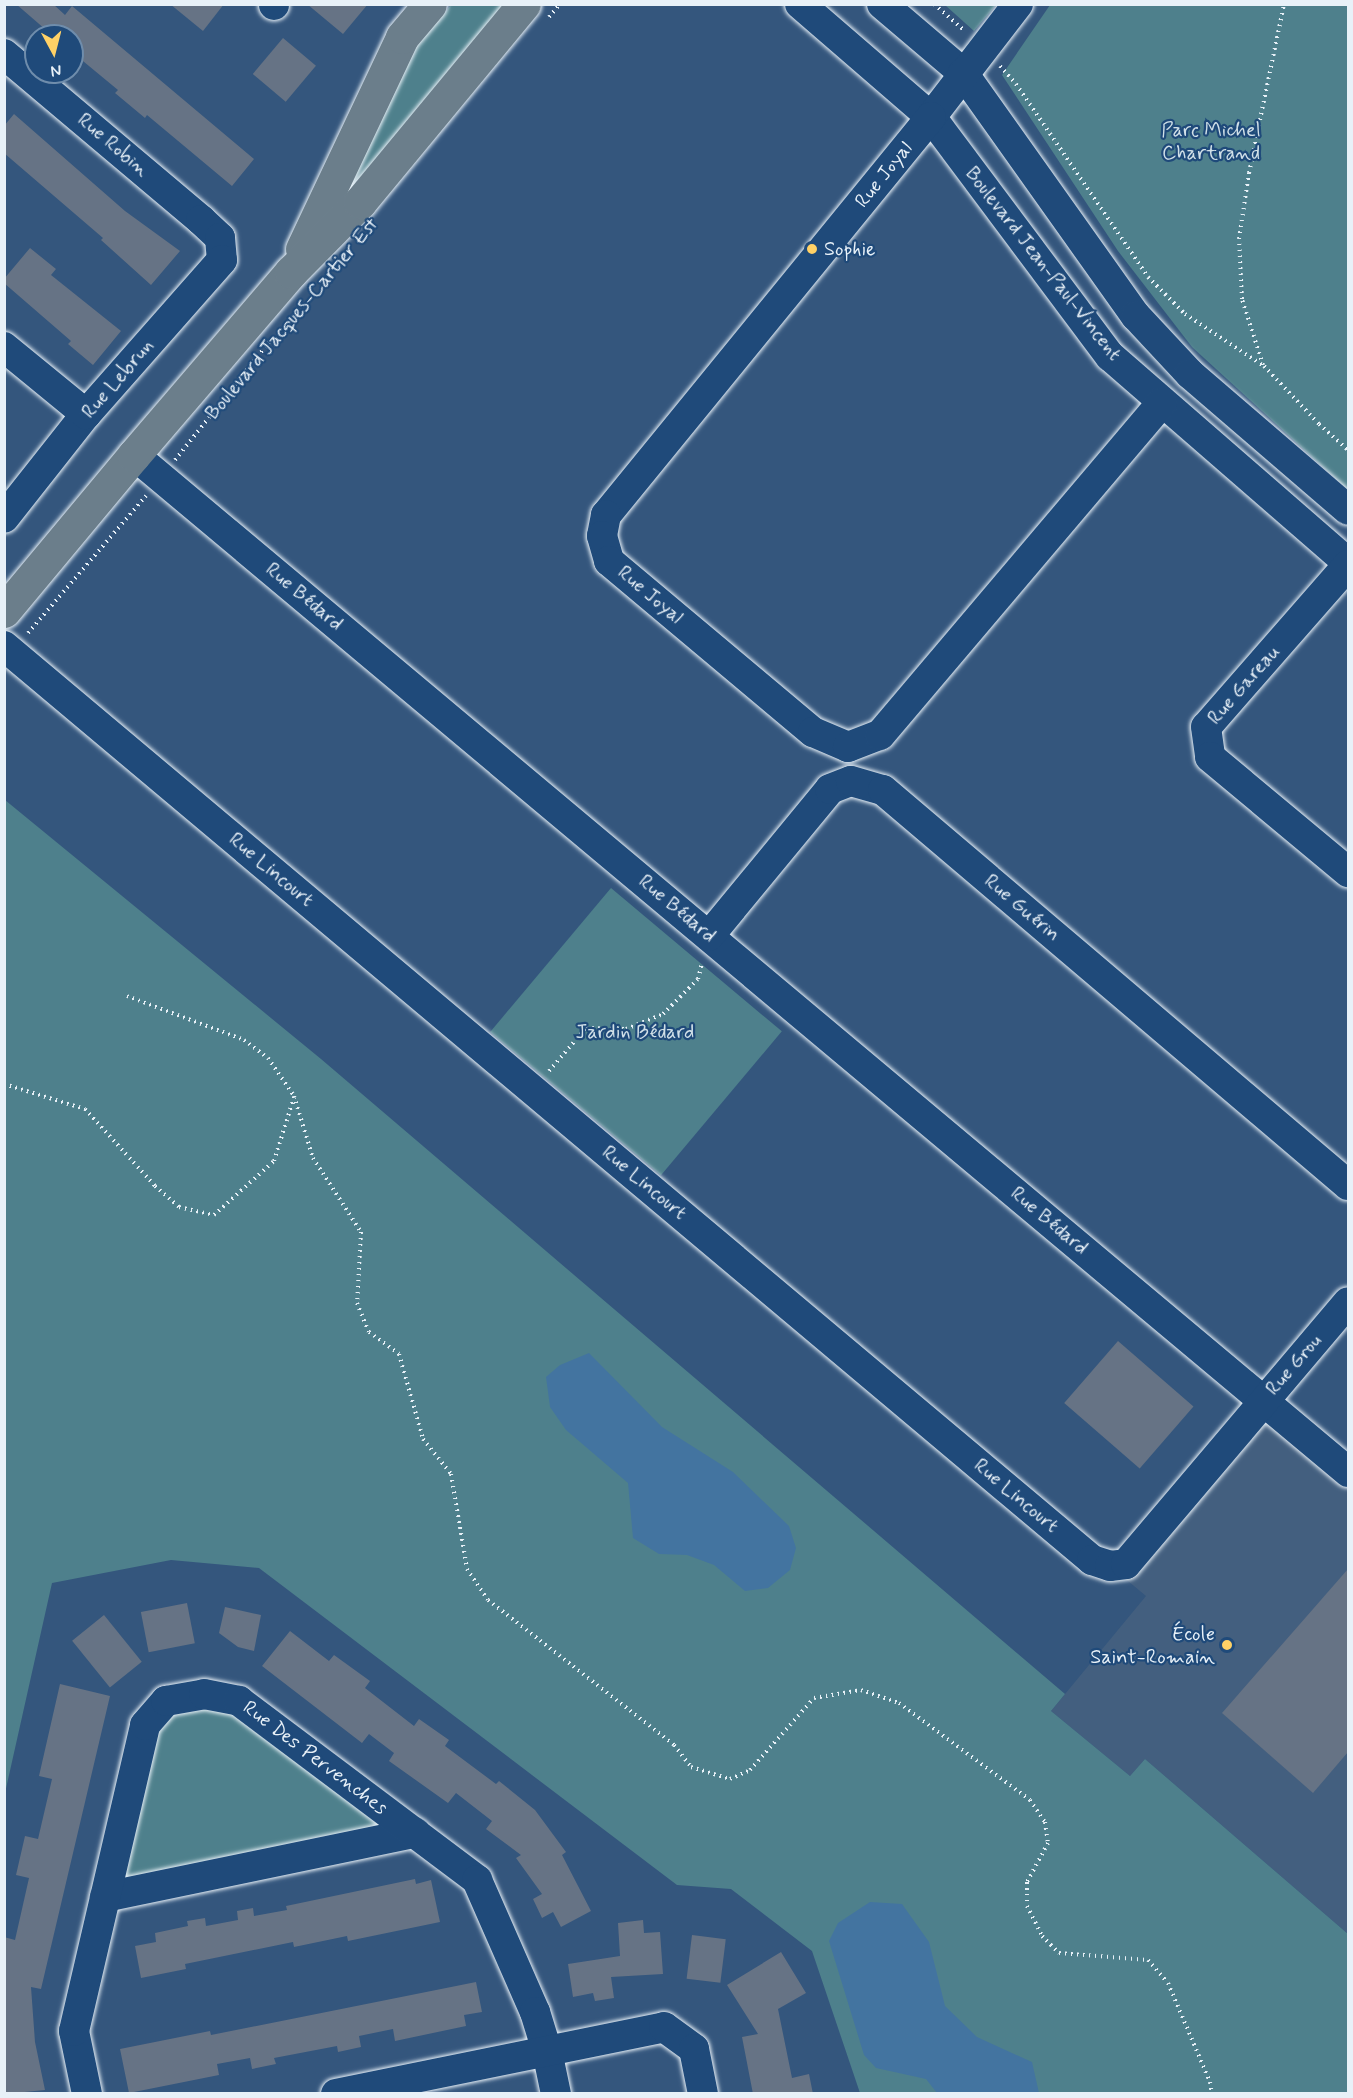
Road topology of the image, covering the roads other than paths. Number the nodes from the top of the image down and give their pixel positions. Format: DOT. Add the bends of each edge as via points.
graph roads {
  1 [pos="430,4"];
  2 [pos="800,4"];
  3 [pos="882,4"];
  4 [pos="1018,4"];
  5 [pos="535,13"];
  6 [pos="4,54"];
  7 [pos="963,73"];
  8 [pos="931,117"];
  9 [pos="220,238"];
  10 [pos="291,272"];
  11 [pos="4,347"];
  12 [pos="1161,402"];
  13 [pos="86,414"];
  14 [pos="134,455"];
  15 [pos="1348,510"];
  16 [pos="4,518"];
  17 [pos="1348,564"];
  18 [pos="4,611"];
  19 [pos="8,649"];
  20 [pos="1348,872"];
  21 [pos="709,936"];
  22 [pos="1348,1185"];
  23 [pos="1348,1302"];
  24 [pos="1264,1401"];
  25 [pos="1348,1472"];
  26 [pos="415,1833"];
  27 [pos="105,1897"];
  28 [pos="547,2050"];
  29 [pos="87,2094"];
  30 [pos="336,2094"];
  31 [pos="556,2094"];
  32 [pos="703,2094"];
  1 -- 10 [label="main road, Boulevard Jacques-Cartier Est" via="402,37"];
  2 -- 8 [label="street, Boulevard Jean-Paul-Vincent"];
  3 -- 7 [label="street"];
  4 -- 7 [label="street, Rue Joyal"];
  5 -- 10 [label="main road, Boulevard Jacques-Cartier Est"];
  6 -- 9 [label="street, Rue Robin"];
  7 -- 8 [label="street, Rue Joyal"];
  7 -- 15 [label="street" via="1136,316 1190,374"];
  8 -- 12 [label="street, Boulevard Jean-Paul-Vincent" via="1110,356"];
  8 -- 12 [label="street, Rue Joyal" via="606,515 602,536 609,561 813,732 848,747 880,735"];
  9 -- 13 [label="street, Rue Lebrun" via="222,260"];
  10 -- 14 [label="main road, Boulevard Jacques-Cartier Est"];
  11 -- 13 [label="street"];
  12 -- 17 [label="street, Boulevard Jean-Paul-Vincent"];
  13 -- 16 [label="street, Rue Lebrun"];
  14 -- 18 [label="main road, Boulevard Jacques-Cartier Est"];
  14 -- 21 [label="street, Rue Bédard"];
  17 -- 20 [label="street, Rue Gareau" via="1206,728 1210,757"];
  19 -- 24 [label="street, Rue Lincourt" via="1092,1560 1110,1566 1126,1564"];
  21 -- 22 [label="street, Rue Guérin" via="830,789 851,781 883,790"];
  21 -- 24 [label="street, Rue Bédard"];
  23 -- 24 [label="street, Rue Grou"];
  24 -- 25 [label="street, Rue Bédard"];
  26 -- 27 [label="street, Rue Des Pervenches"];
  26 -- 27 [label="street, Rue Des Pervenches" via="239,1701 204,1694 166,1701 145,1725"];
  26 -- 28 [label="street, Rue Des Pervenches" via="477,1880 535,2012"];
  27 -- 29 [label="street, Rue Des Pervenches" via="74,2031"];
  28 -- 30 [label="street"];
  28 -- 31 [label="street, Rue Des Pervenches"];
  28 -- 32 [label="street" via="664,2026 694,2049"];
}
